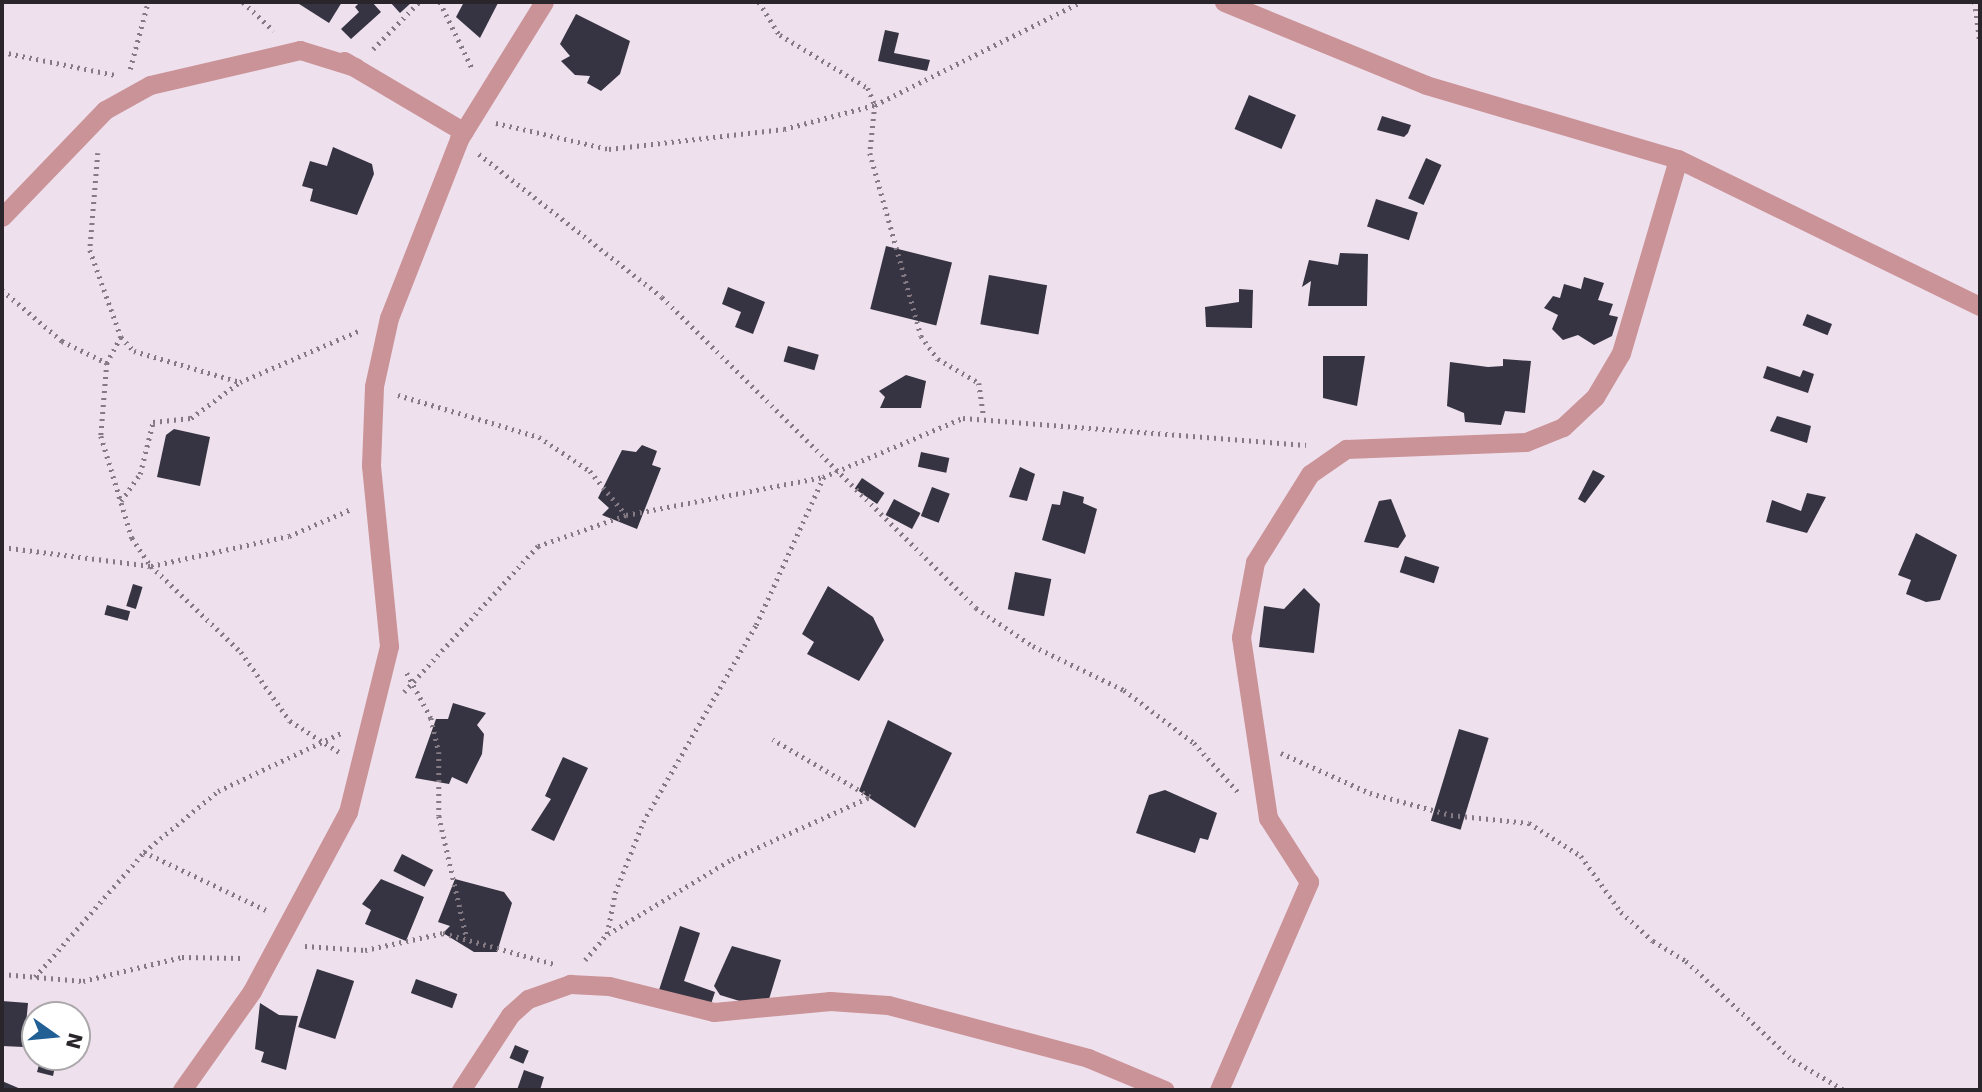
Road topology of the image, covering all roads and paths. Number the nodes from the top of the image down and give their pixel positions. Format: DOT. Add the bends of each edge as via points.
graph roads {
  1 [pos="148,2"];
  2 [pos="243,2"];
  3 [pos="419,2"];
  4 [pos="440,2"];
  5 [pos="544,2"];
  6 [pos="759,2"];
  7 [pos="1081,2"];
  8 [pos="1224,2"];
  9 [pos="1975,2"];
  10 [pos="1980,40"];
  11 [pos="300,50"];
  12 [pos="2,52"];
  13 [pos="355,67"];
  14 [pos="483,100"];
  15 [pos="875,105"];
  16 [pos="105,110"];
  17 [pos="464,130"];
  18 [pos="1678,159"];
  19 [pos="2,217"];
  20 [pos="2,290"];
  21 [pos="1980,306"];
  22 [pos="389,318"];
  23 [pos="121,337"];
  24 [pos="107,363"];
  25 [pos="240,382"];
  26 [pos="374,386"];
  27 [pos="984,417"];
  28 [pos="1346,449"];
  29 [pos="835,474"];
  30 [pos="823,477"];
  31 [pos="121,502"];
  32 [pos="372,503"];
  33 [pos="626,515"];
  34 [pos="2,547"];
  35 [pos="151,566"];
  36 [pos="389,646"];
  37 [pos="414,685"];
  38 [pos="374,713"];
  39 [pos="774,740"];
  40 [pos="325,742"];
  41 [pos="1259,746"];
  42 [pos="1268,818"];
  43 [pos="144,852"];
  44 [pos="291,921"];
  45 [pos="607,934"];
  46 [pos="467,939"];
  47 [pos="269,959"];
  48 [pos="2,975"];
  49 [pos="35,977"];
  50 [pos="572,978"];
  51 [pos="182,1090"];
  52 [pos="461,1090"];
  53 [pos="1165,1090"];
  54 [pos="1219,1090"];
  55 [pos="1844,1090"];
  1 -- 12 [label="path" via="128,79"];
  2 -- 11 [label="path"];
  3 -- 13 [label="path"];
  4 -- 14 [label="path" via="468,54"];
  5 -- 14 [label="street"];
  6 -- 15 [label="path" via="768,24 849,72"];
  7 -- 15 [label="path"];
  8 -- 18 [label="street" via="1426,85"];
  9 -- 10 [label="path"];
  11 -- 13 [label="street"];
  11 -- 16 [label="street" via="150,85"];
  13 -- 17 [label="street"];
  14 -- 17 [label="street"];
  15 -- 17 [label="path" via="737,139 639,149"];
  15 -- 27 [label="path" via="870,153 921,336 938,359 979,383"];
  16 -- 19 [label="street"];
  16 -- 23 [label="path" via="88,223 99,281"];
  17 -- 22 [label="street"];
  17 -- 29 [label="path" via="662,297"];
  18 -- 21 [label="street"];
  18 -- 28 [label="street" via="1621,353 1595,397 1563,427 1526,442"];
  20 -- 24 [label="path" via="62,341"];
  22 -- 25 [label="path"];
  22 -- 26 [label="street"];
  23 -- 24 [label="path"];
  23 -- 25 [label="path" via="134,351"];
  24 -- 31 [label="path" via="102,436"];
  25 -- 31 [label="path" via="191,418 153,422 140,474"];
  26 -- 32 [label="street"];
  26 -- 33 [label="path" via="539,437 590,471"];
  27 -- 28 [label="path"];
  27 -- 29 [label="path" via="931,429"];
  28 -- 41 [label="street" via="1310,474 1255,562 1241,636"];
  29 -- 30 [label="path"];
  29 -- 42 [label="path" via="976,608 1033,646 1124,690 1194,744"];
  30 -- 33 [label="path"];
  30 -- 45 [label="path" via="756,625 643,822 615,893"];
  31 -- 35 [label="path" via="132,538"];
  32 -- 35 [label="path" via="279,539"];
  32 -- 36 [label="street" via="389,609"];
  33 -- 37 [label="path" via="538,546"];
  34 -- 35 [label="path"];
  35 -- 40 [label="path" via="241,652 290,721"];
  36 -- 37 [label="path"];
  36 -- 38 [label="street"];
  37 -- 46 [label="path" via="439,752 439,816"];
  38 -- 40 [label="path"];
  38 -- 44 [label="street" via="348,812"];
  39 -- 45 [label="path" via="870,797 732,859"];
  40 -- 43 [label="path" via="218,791"];
  41 -- 42 [label="street"];
  41 -- 55 [label="path" via="1315,763 1382,796 1451,815 1529,822 1581,856 1621,912 1653,941 1686,961 1793,1060"];
  42 -- 54 [label="street" via="1309,882"];
  43 -- 44 [label="path"];
  43 -- 49 [label="path"];
  44 -- 47 [label="street"];
  45 -- 50 [label="path"];
  46 -- 47 [label="path" via="423,935 365,950 308,946"];
  46 -- 50 [label="path"];
  47 -- 49 [label="path" via="182,957 83,981"];
  47 -- 51 [label="street"];
  48 -- 49 [label="path"];
  50 -- 52 [label="street" via="528,999 510,1015"];
  50 -- 53 [label="street" via="714,1012 830,1001 888,1005 1088,1058"];
}
